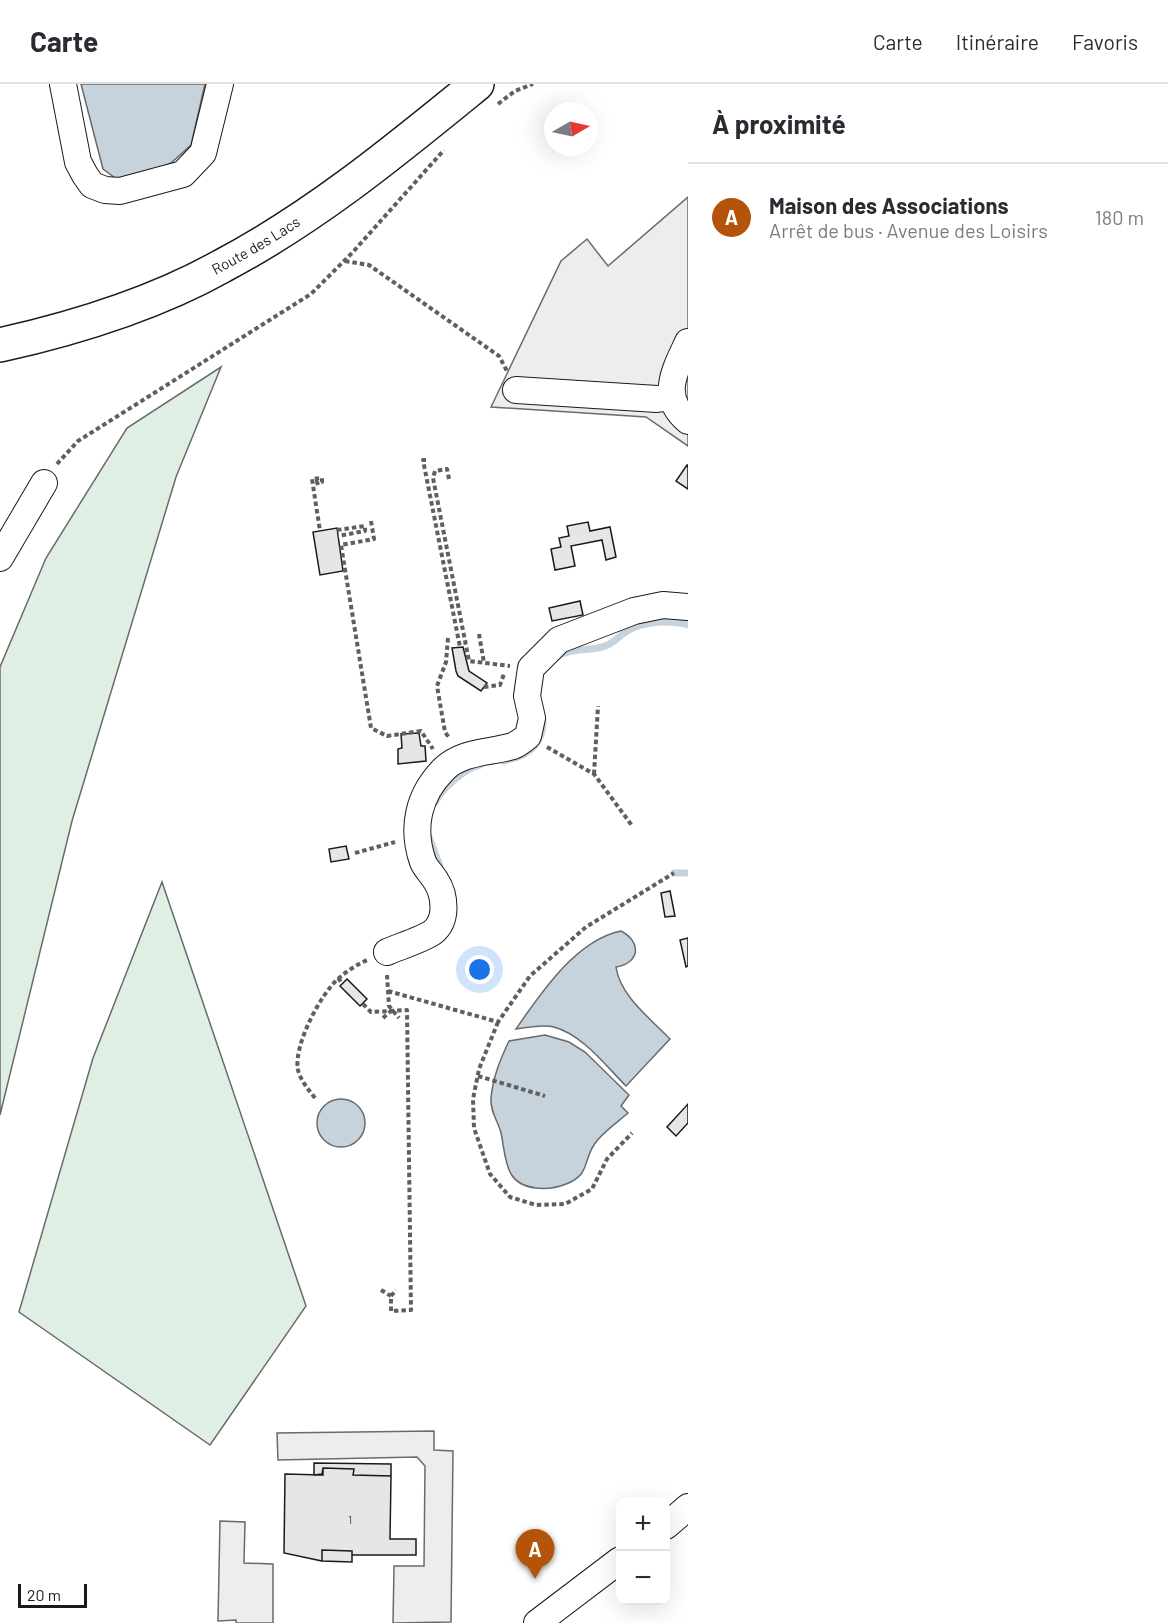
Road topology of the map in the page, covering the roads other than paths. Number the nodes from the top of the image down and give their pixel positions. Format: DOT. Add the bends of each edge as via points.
graph roads {
  1 [pos="63,84"];
  2 [pos="220,84"];
  3 [pos="487,94"];
  4 [pos="688,342"];
  5 [pos="0,345"];
  6 [pos="516,390"];
  7 [pos="671,397"];
  8 [pos="688,421"];
  9 [pos="44,483"];
  10 [pos="0,558"];
  11 [pos="688,607"];
  12 [pos="387,952"];
  13 [pos="688,1507"];
  14 [pos="670,1523"];
  15 [pos="616,1564"];
  16 [pos="537,1623"];
  1 -- 2 [label="street" via="78,162 92,185 120,191 183,174 203,153"];
  3 -- 5 [label="main road, Route des Lacs" via="298,222 220,268 115,312"];
  4 -- 7 [label="street" via="676,366"];
  6 -- 7 [label="street"];
  7 -- 8 [label="street"];
  9 -- 10 [label="street"];
  11 -- 12 [label="street" via="663,605 634,611 559,640 531,668 527,696 532,718 528,736 515,745 468,754 446,767 428,788 418,813 416,837 424,865 437,882 443,901 442,919 434,932"];
  13 -- 14 [label="street"];
  15 -- 16 [label="street"];
}
